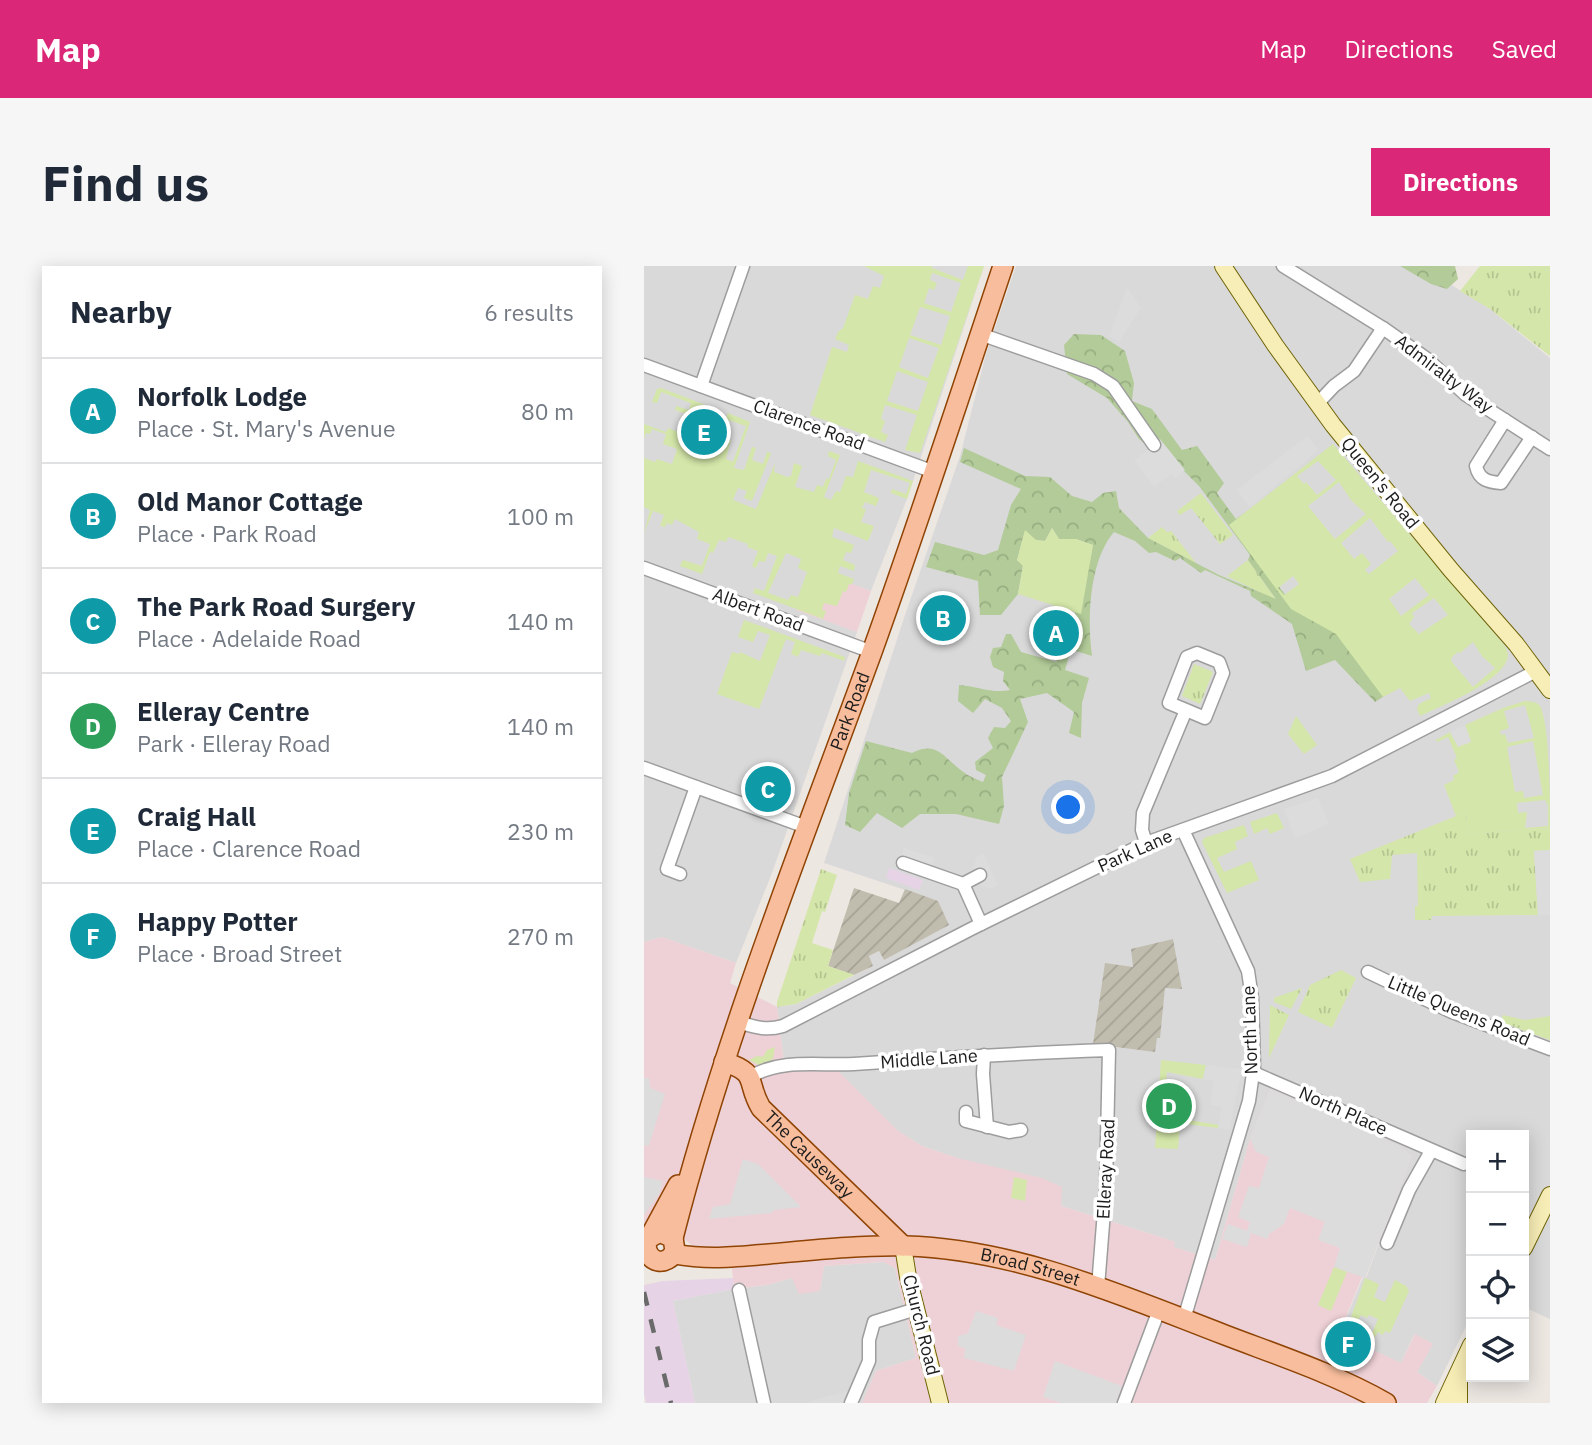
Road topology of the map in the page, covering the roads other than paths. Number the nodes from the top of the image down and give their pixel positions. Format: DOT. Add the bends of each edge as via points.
graph roads {
  1 [pos="743,266"];
  2 [pos="1003,266"];
  3 [pos="1223,266"];
  4 [pos="1283,266"];
  5 [pos="1383,328"];
  6 [pos="980,334"];
  7 [pos="646,366"];
  8 [pos="644,380"];
  9 [pos="701,386"];
  10 [pos="1317,404"];
  11 [pos="1505,420"];
  12 [pos="1532,437"];
  13 [pos="1154,445"];
  14 [pos="1550,449"];
  15 [pos="934,472"];
  16 [pos="644,568"];
  17 [pos="872,652"];
  18 [pos="1536,671"];
  19 [pos="1549,687"];
  20 [pos="1186,710"];
  21 [pos="644,768"];
  22 [pos="696,787"];
  23 [pos="806,827"];
  24 [pos="1183,830"];
  25 [pos="1146,844"];
  26 [pos="903,863"];
  27 [pos="680,874"];
  28 [pos="981,875"];
  29 [pos="963,884"];
  30 [pos="981,924"];
  31 [pos="1368,972"];
  32 [pos="738,1022"];
  33 [pos="1550,1048"];
  34 [pos="1110,1050"];
  35 [pos="984,1055"];
  36 [pos="724,1062"];
  37 [pos="1254,1073"];
  38 [pos="750,1077"];
  39 [pos="965,1112"];
  40 [pos="987,1127"];
  41 [pos="1021,1130"];
  42 [pos="1431,1151"];
  43 [pos="695,1153"];
  44 [pos="1464,1164"];
  45 [pos="1550,1195"];
  46 [pos="1529,1238"];
  47 [pos="651,1242"];
  48 [pos="1387,1243"];
  49 [pos="673,1246"];
  50 [pos="903,1246"];
  51 [pos="1098,1287"];
  52 [pos="739,1290"];
  53 [pos="916,1309"];
  54 [pos="1159,1310"];
  55 [pos="1184,1319"];
  56 [pos="1466,1357"];
  57 [pos="1459,1373"];
  58 [pos="1372,1398"];
  59 [pos="764,1403"];
  60 [pos="851,1403"];
  61 [pos="940,1403"];
  62 [pos="1124,1403"];
  63 [pos="1386,1403"];
  64 [pos="1444,1403"];
  65 [pos="1459,1403"];
  1 -- 9 [label="street"];
  2 -- 6 [label="main road, Park Road"];
  3 -- 10 [label="main road, Queen's Road"];
  4 -- 5 [label="street, Admiralty Way"];
  5 -- 10 [label="street, Admiralty Way" via="1354,371"];
  5 -- 11 [label="street, Admiralty Way" via="1427,359 1466,395"];
  6 -- 13 [label="street" via="1094,374 1113,386"];
  6 -- 15 [label="main road, Park Road"];
  7 -- 8 [label="street"];
  7 -- 9 [label="street, Clarence Road"];
  9 -- 15 [label="street, Clarence Road"];
  10 -- 18 [label="main road, Queen's Road"];
  11 -- 12 [label="street, Admiralty Way"];
  11 -- 12 [label="street, Admiralty Way" via="1476,466 1489,482 1501,483"];
  12 -- 14 [label="street, Admiralty Way"];
  15 -- 17 [label="main road, Park Road"];
  16 -- 17 [label="street, Albert Road"];
  17 -- 23 [label="main road, Park Road"];
  18 -- 19 [label="main road, Queen's Road"];
  18 -- 24 [label="street, Park Lane" via="1332,776"];
  20 -- 20 [label="street" via="1169,703 1187,657 1197,653 1219,662 1223,673 1205,718"];
  20 -- 25 [label="street" via="1143,813"];
  21 -- 22 [label="street"];
  22 -- 23 [label="street"];
  22 -- 27 [label="street" via="667,869"];
  23 -- 32 [label="main road, Park Road"];
  24 -- 25 [label="street, Park Lane"];
  24 -- 37 [label="street, North Lane" via="1248,971"];
  25 -- 30 [label="street, Park Lane"];
  26 -- 29 [label="street"];
  28 -- 29 [label="street"];
  29 -- 30 [label="street"];
  30 -- 32 [label="street, Park Lane" via="783,1026 758,1029"];
  31 -- 33 [label="street, Little Queens Road" via="1452,1012"];
  32 -- 36 [label="main road, Park Road"];
  34 -- 35 [label="street, Middle Lane"];
  34 -- 51 [label="street, Elleray Road"];
  35 -- 38 [label="street, Middle Lane" via="780,1065"];
  35 -- 40 [label="street"];
  36 -- 38 [label="main road" via="744,1069"];
  36 -- 43 [label="main road, Park Road"];
  37 -- 42 [label="street, North Place"];
  37 -- 55 [label="street, North Lane"];
  38 -- 50 [label="main road, The Causeway" via="761,1108"];
  39 -- 40 [label="street" via="966,1121"];
  40 -- 41 [label="street"];
  42 -- 44 [label="street, North Place"];
  42 -- 48 [label="street"];
  43 -- 47 [label="main road, Park Road"];
  43 -- 49 [label="main road, Park Road"];
  45 -- 46 [label="main road"];
  47 -- 49 [label="main road, Broad Street" via="660,1233"];
  49 -- 50 [label="main road, Broad Street" via="712,1259"];
  50 -- 51 [label="main road, Broad Street" via="976,1252"];
  50 -- 53 [label="main road, Church Road"];
  51 -- 54 [label="main road, Broad Street"];
  52 -- 59 [label="street"];
  53 -- 60 [label="street" via="874,1322 869,1361"];
  53 -- 61 [label="main road, Church Road"];
  54 -- 55 [label="main road, Broad Street"];
  54 -- 62 [label="street"];
  55 -- 58 [label="main road, Broad Street" via="1326,1373"];
  56 -- 57 [label="main road"];
  57 -- 64 [label="main road"];
  57 -- 65 [label="main road"];
  58 -- 63 [label="main road, Broad Street"];
}
